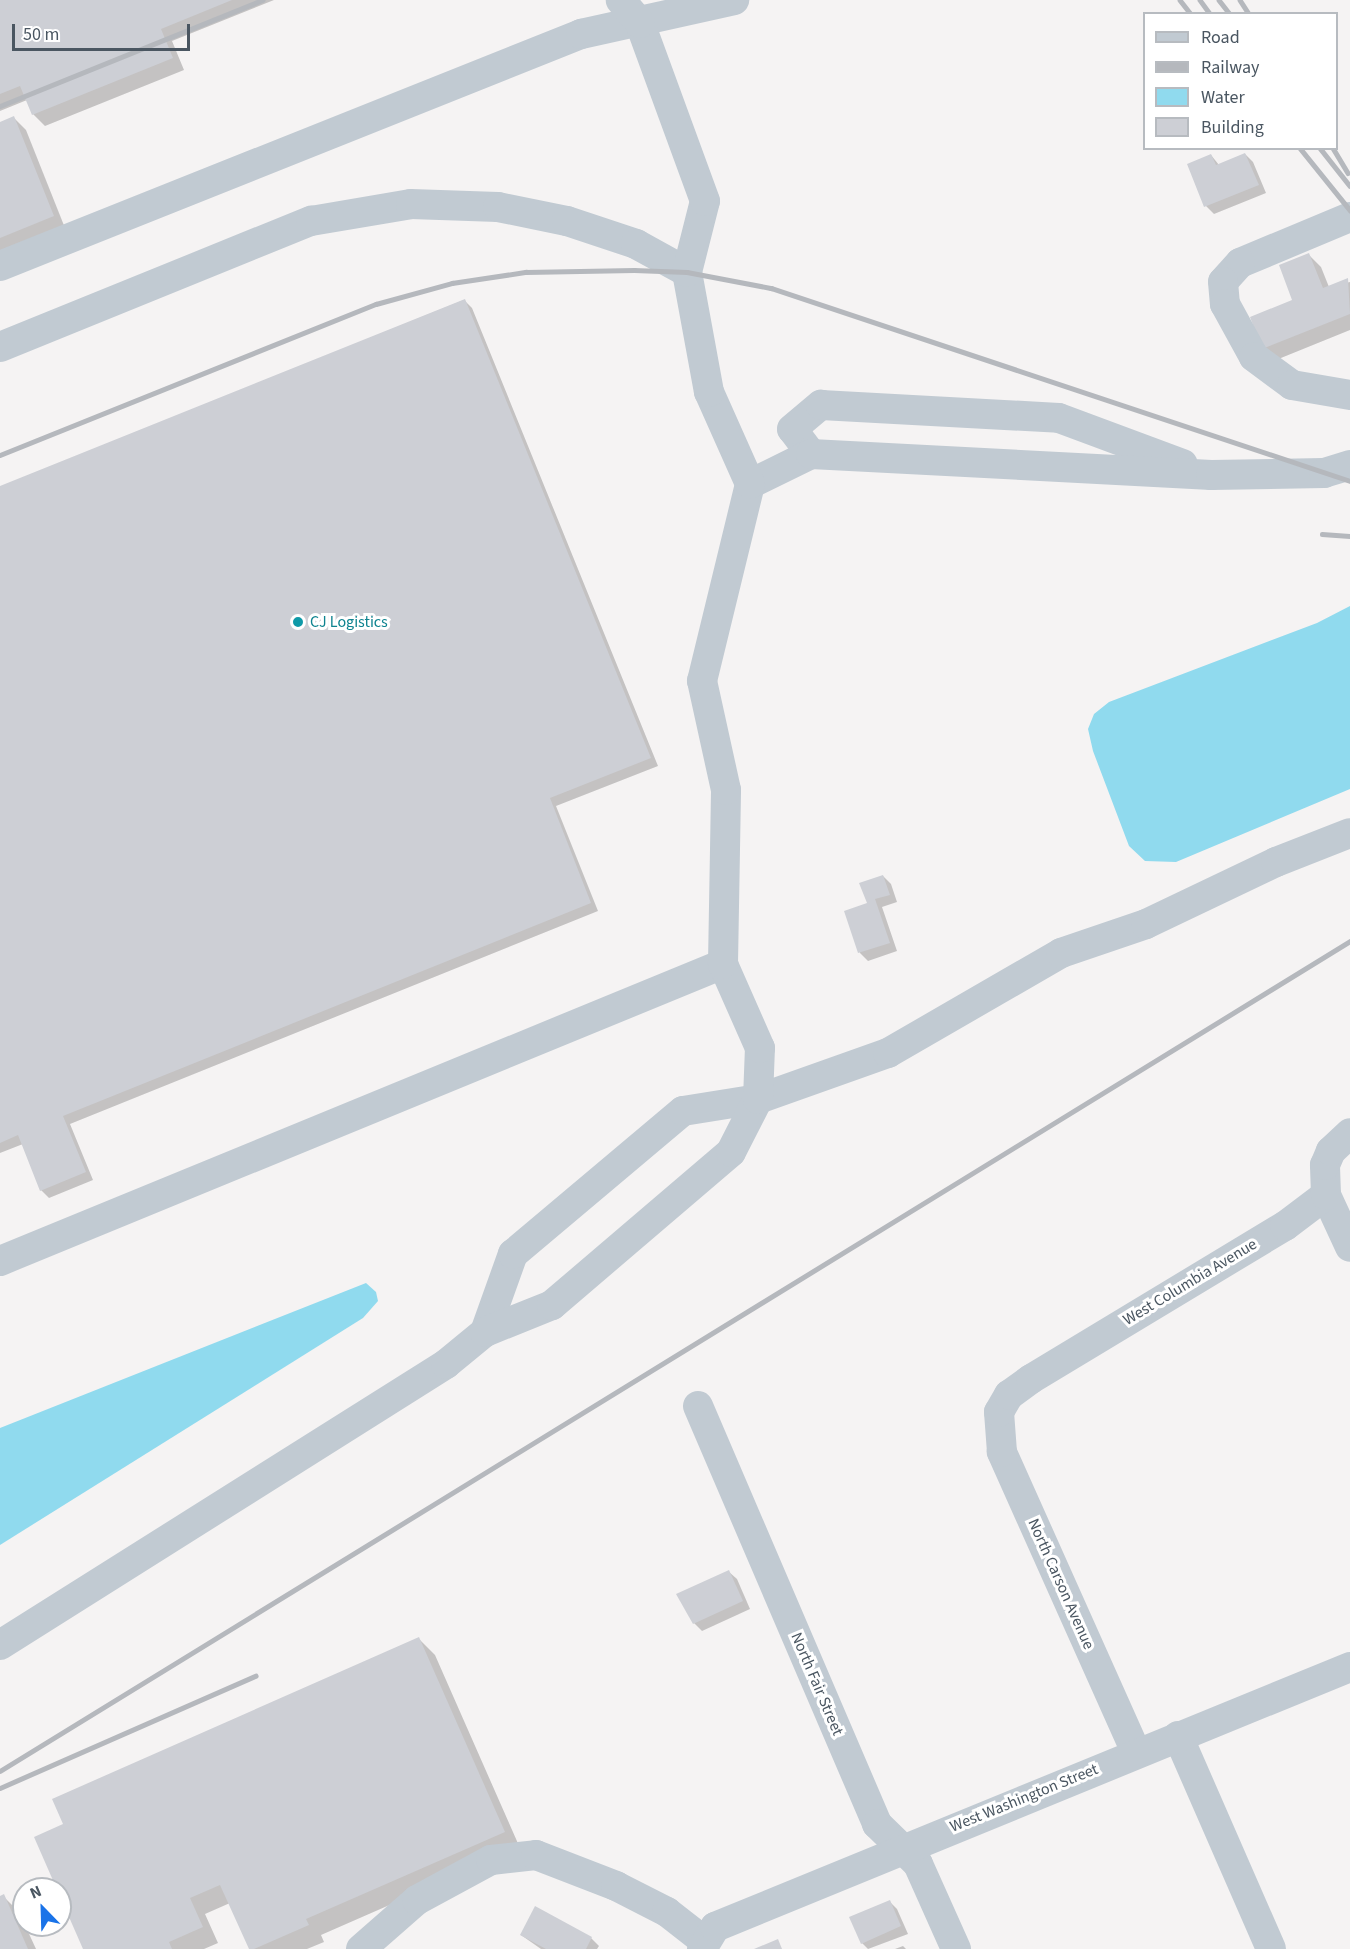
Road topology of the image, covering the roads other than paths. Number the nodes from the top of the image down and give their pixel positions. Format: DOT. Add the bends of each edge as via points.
graph roads {
  1 [pos="621,0"];
  2 [pos="734,0"];
  3 [pos="640,23"];
  4 [pos="1350,217"];
  5 [pos="0,266"];
  6 [pos="687,272"];
  7 [pos="0,347"];
  8 [pos="1350,395"];
  9 [pos="811,454"];
  10 [pos="1350,465"];
  11 [pos="1211,475"];
  12 [pos="750,484"];
  13 [pos="1350,832"];
  14 [pos="723,964"];
  15 [pos="758,1099"];
  16 [pos="1350,1133"];
  17 [pos="1326,1196"];
  18 [pos="1350,1246"];
  19 [pos="0,1262"];
  20 [pos="484,1332"];
  21 [pos="698,1406"];
  22 [pos="999,1412"];
  23 [pos="0,1645"];
  24 [pos="1350,1667"];
  25 [pos="1178,1736"];
  26 [pos="1136,1752"];
  27 [pos="902,1849"];
  28 [pos="702,1945"];
  29 [pos="361,1949"];
  30 [pos="956,1949"];
  31 [pos="1271,1949"];
  1 -- 3 [label="street"];
  2 -- 3 [label="street"];
  3 -- 5 [label="street" via="581,34 528,54"];
  3 -- 6 [label="street" via="705,201"];
  4 -- 8 [label="street" via="1240,263 1223,282 1225,304 1254,357 1292,385"];
  6 -- 7 [label="street" via="636,244 567,221 498,207 411,204 312,221"];
  6 -- 12 [label="street" via="709,392"];
  9 -- 11 [label="street"];
  9 -- 11 [label="street" via="792,429 821,405 975,413 1059,418"];
  9 -- 12 [label="street"];
  10 -- 11 [label="street" via="1324,473"];
  12 -- 14 [label="street" via="702,681 726,790"];
  13 -- 15 [label="street" via="1276,862 1146,924 1061,953 888,1053"];
  14 -- 15 [label="street" via="760,1048"];
  14 -- 19 [label="street"];
  15 -- 20 [label="street" via="731,1152 552,1305"];
  15 -- 20 [label="street" via="683,1111 513,1254"];
  16 -- 17 [label="street" via="1331,1151 1325,1166"];
  17 -- 18 [label="street"];
  17 -- 22 [label="street, West Columbia Avenue" via="1285,1226 1031,1379 1009,1395"];
  20 -- 23 [label="street" via="446,1364"];
  21 -- 27 [label="street, North Fair Street" via="877,1824"];
  22 -- 26 [label="street, North Carson Avenue" via="1002,1452"];
  24 -- 25 [label="street, West Washington Street"];
  25 -- 26 [label="street, West Washington Street"];
  25 -- 31 [label="street"];
  26 -- 27 [label="street, West Washington Street"];
  27 -- 28 [label="street, West Washington Street" via="715,1927"];
  27 -- 30 [label="street, North Fair Street" via="918,1864"];
  28 -- 29 [label="street" via="667,1912 616,1886 536,1855 490,1860 417,1900"];
}
